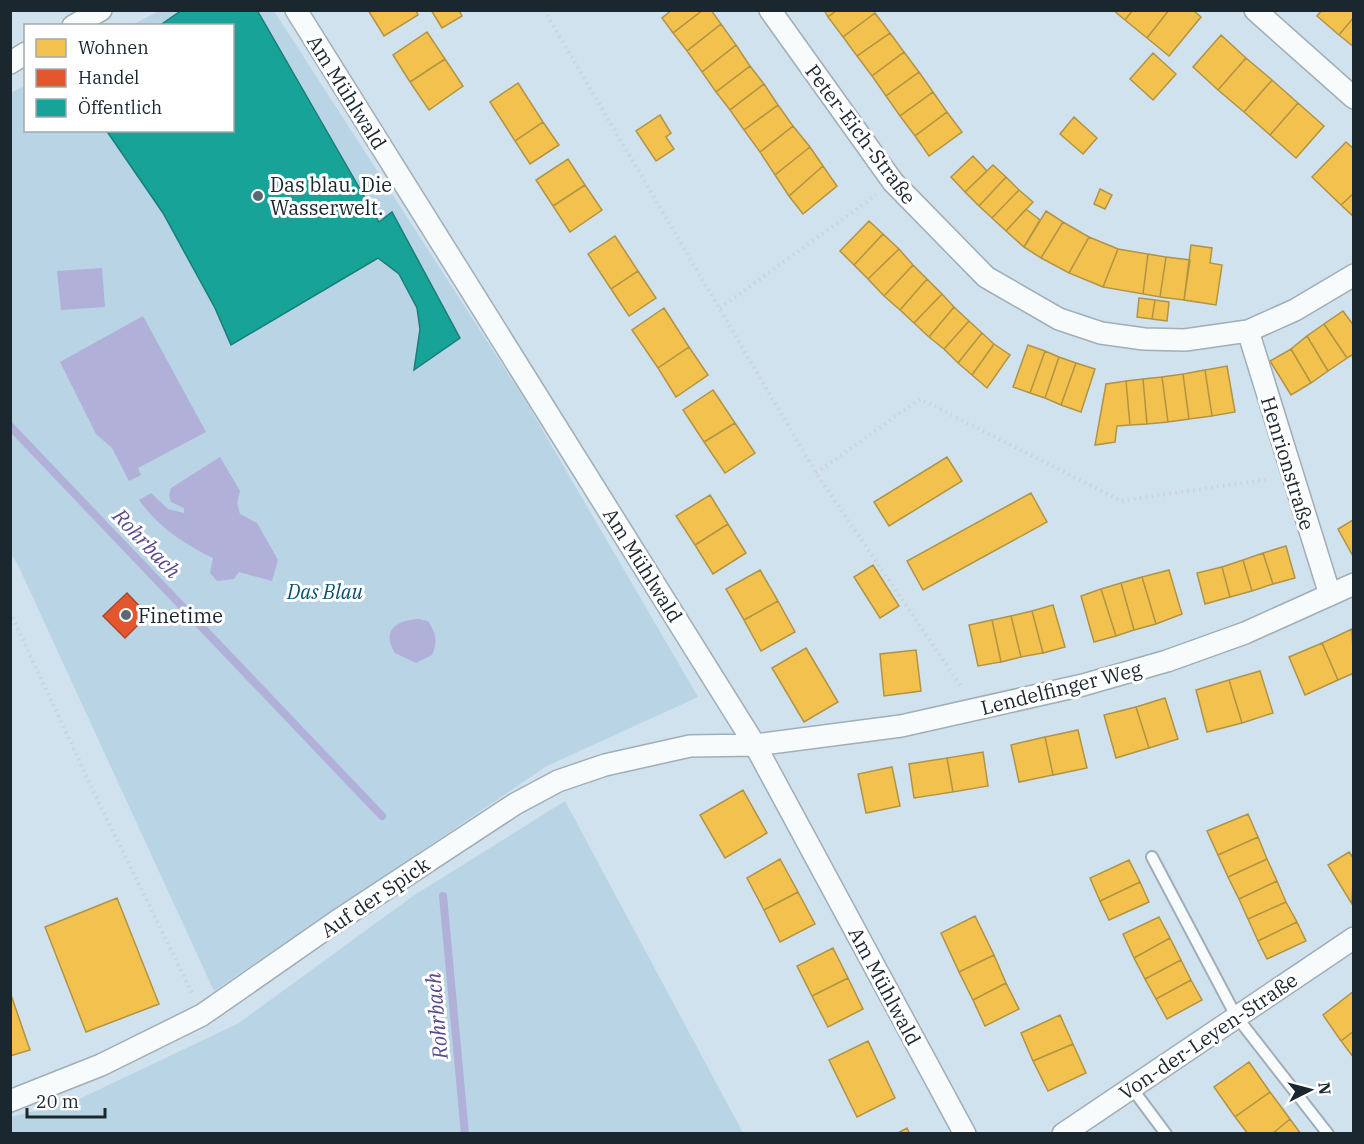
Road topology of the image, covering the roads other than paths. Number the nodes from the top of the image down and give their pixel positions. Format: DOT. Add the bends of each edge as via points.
graph roads {
  1 [pos="101,10"];
  2 [pos="296,10"];
  3 [pos="770,10"];
  4 [pos="1255,10"];
  5 [pos="76,24"];
  6 [pos="24,54"];
  7 [pos="10,63"];
  8 [pos="1353,98"];
  9 [pos="1353,275"];
  10 [pos="1248,331"];
  11 [pos="1353,584"];
  12 [pos="1330,595"];
  13 [pos="755,745"];
  14 [pos="1152,857"];
  15 [pos="1353,938"];
  16 [pos="1236,1016"];
  17 [pos="1131,1088"];
  18 [pos="10,1101"];
  19 [pos="965,1134"];
  20 [pos="1063,1134"];
  21 [pos="1166,1134"];
  22 [pos="1328,1134"];
  1 -- 5 [label="street"];
  2 -- 13 [label="street, Am Mühlwald"];
  3 -- 10 [label="street, Peter-Eich-Straße" via="893,182 986,277 1059,319 1101,333 1185,340"];
  4 -- 8 [label="street"];
  6 -- 7 [label="street"];
  9 -- 10 [label="street, Peter-Eich-Straße" via="1295,310"];
  10 -- 12 [label="street, Henrionstraße"];
  11 -- 12 [label="street, Lendelfinger Weg"];
  12 -- 13 [label="street, Lendelfinger Weg" via="1245,633 1083,685 901,726"];
  13 -- 18 [label="street, Auf der Spick" via="690,746 605,765 558,781 495,817 202,1015 101,1065"];
  13 -- 19 [label="street, Am Mühlwald"];
  14 -- 16 [label="lane"];
  15 -- 16 [label="street, Von-der-Leyen-Straße"];
  16 -- 17 [label="street, Von-der-Leyen-Straße"];
  16 -- 22 [label="lane"];
  17 -- 20 [label="street, Von-der-Leyen-Straße"];
  17 -- 21 [label="lane"];
}
